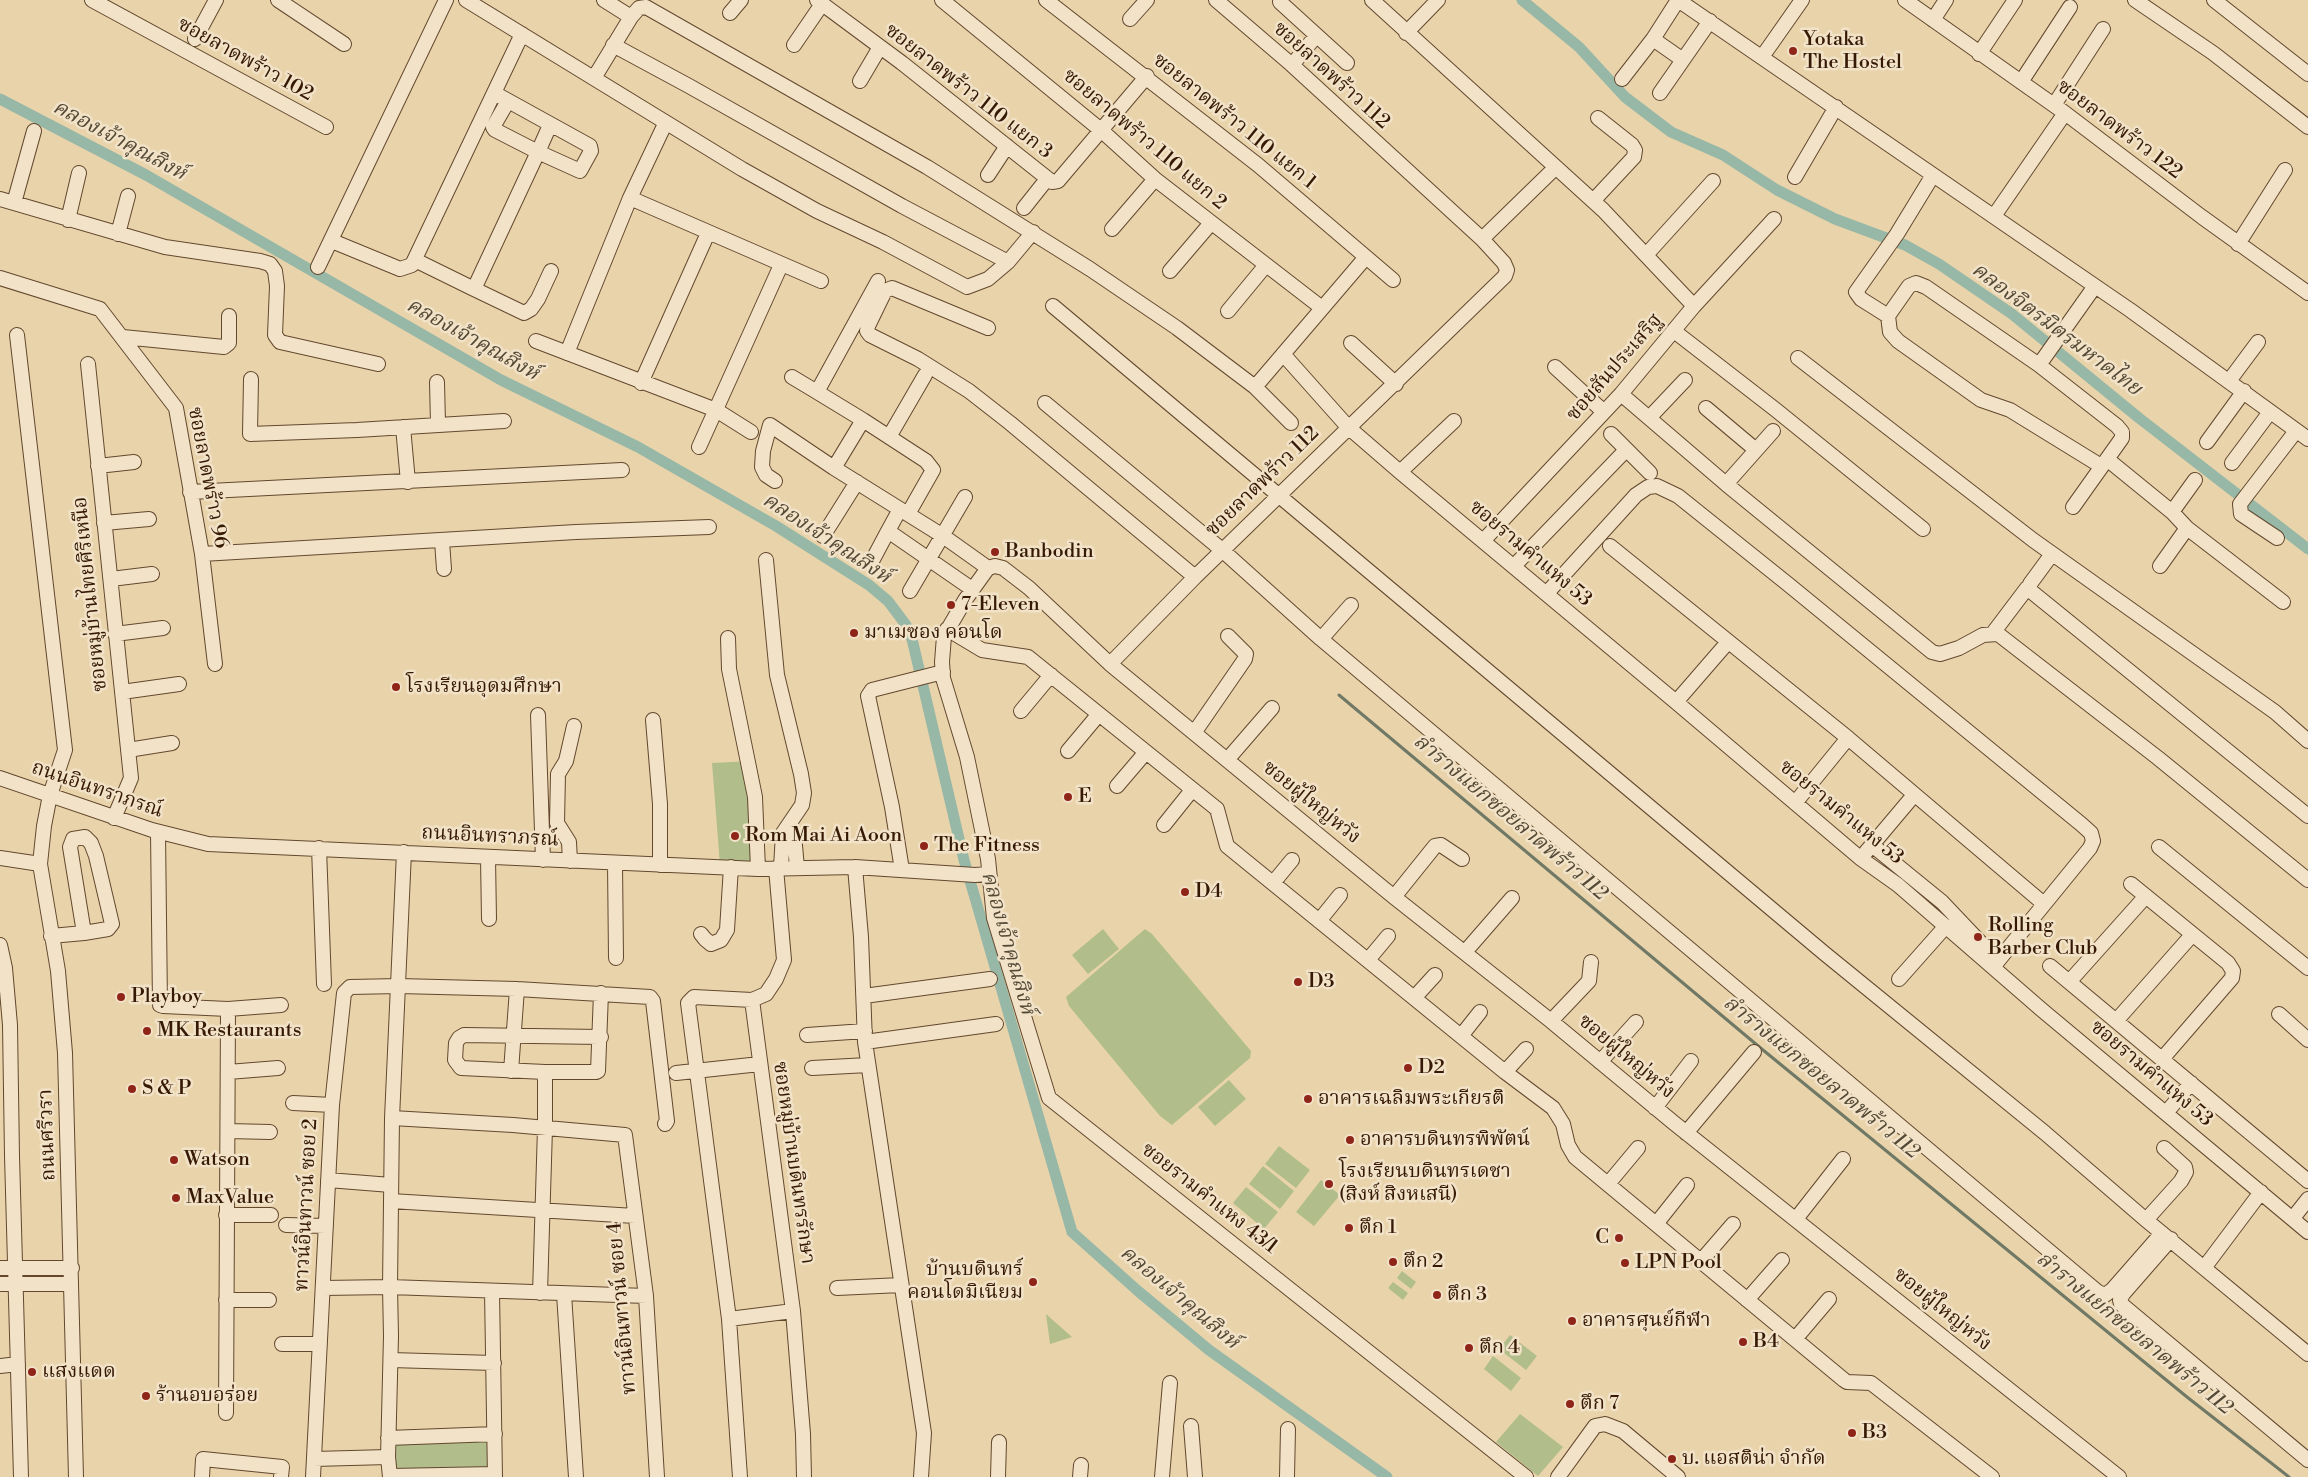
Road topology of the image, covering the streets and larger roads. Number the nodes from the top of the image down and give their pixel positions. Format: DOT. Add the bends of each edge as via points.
graph roads {
  1 [pos="92,0"];
  2 [pos="123,0"];
  3 [pos="216,0"];
  4 [pos="278,0"];
  5 [pos="446,0"];
  6 [pos="466,0"];
  7 [pos="604,0"];
  8 [pos="741,0"];
  9 [pos="942,0"];
  10 [pos="1046,0"];
  11 [pos="1147,0"];
  12 [pos="1216,0"];
  13 [pos="1372,0"];
  14 [pos="1438,0"];
  15 [pos="1678,0"];
  16 [pos="1802,0"];
  17 [pos="1905,0"];
  18 [pos="1946,0"];
  19 [pos="2015,0"];
  20 [pos="2135,0"];
  21 [pos="2214,0"];
  22 [pos="819,2"];
  23 [pos="1280,2"];
  24 [pos="2070,7"];
  25 [pos="115,12"];
  26 [pos="730,13"];
  27 [pos="631,18"];
  28 [pos="1130,19"];
  29 [pos="1932,20"];
  30 [pos="1710,21"];
  31 [pos="2103,29"];
  32 [pos="1406,33"];
  33 [pos="522,34"];
  34 [pos="1316,36"];
  35 [pos="195,39"];
  36 [pos="1653,39"];
  37 [pos="344,44"];
  38 [pos="613,45"];
  39 [pos="794,45"];
  40 [pos="880,47"];
  41 [pos="1979,54"];
  42 [pos="1762,57"];
  43 [pos="1683,60"];
  44 [pos="1347,63"];
  45 [pos="1292,65"];
  46 [pos="2308,74"];
  47 [pos="1147,76"];
  48 [pos="594,78"];
  49 [pos="1622,79"];
  50 [pos="860,81"];
  51 [pos="2021,82"];
  52 [pos="494,93"];
  53 [pos="1660,93"];
  54 [pos="508,101"];
  55 [pos="1836,107"];
  56 [pos="2059,109"];
  57 [pos="1598,118"];
  58 [pos="665,124"];
  59 [pos="550,125"];
  60 [pos="326,127"];
  61 [pos="2308,127"];
  62 [pos="34,131"];
  63 [pos="1102,131"];
  64 [pos="1007,146"];
  65 [pos="538,152"];
  66 [pos="1555,168"];
  67 [pos="2285,170"];
  68 [pos="79,173"];
  69 [pos="1933,174"];
  70 [pos="988,175"];
  71 [pos="1795,177"];
  72 [pos="1047,179"];
  73 [pos="1154,179"];
  74 [pos="1713,181"];
  75 [pos="128,196"];
  76 [pos="630,198"];
  77 [pos="0,200"];
  78 [pos="1593,201"];
  79 [pos="14,203"];
  80 [pos="1024,208"];
  81 [pos="1994,216"];
  82 [pos="1774,219"];
  83 [pos="68,220"];
  84 [pos="1211,223"];
  85 [pos="1112,228"];
  86 [pos="1033,232"];
  87 [pos="708,233"];
  88 [pos="118,234"];
  89 [pos="1482,239"];
  90 [pos="332,241"];
  91 [pos="2238,244"];
  92 [pos="1646,255"];
  93 [pos="1366,257"];
  94 [pos="415,260"];
  95 [pos="1008,262"];
  96 [pos="781,265"];
  97 [pos="1266,265"];
  98 [pos="318,267"];
  99 [pos="1170,270"];
  100 [pos="551,272"];
  101 [pos="0,278"];
  102 [pos="1393,280"];
  103 [pos="821,281"];
  104 [pos="878,281"];
  105 [pos="2095,286"];
  106 [pos="474,289"];
  107 [pos="2308,293"];
  108 [pos="1054,306"];
  109 [pos="1694,306"];
  110 [pos="1322,308"];
  111 [pos="1228,311"];
  112 [pos="230,316"];
  113 [pos="1888,316"];
  114 [pos="988,328"];
  115 [pos="1674,331"];
  116 [pos="17,335"];
  117 [pos="123,337"];
  118 [pos="536,341"];
  119 [pos="2258,342"];
  120 [pos="1351,343"];
  121 [pos="567,352"];
  122 [pos="1283,354"];
  123 [pos="1798,358"];
  124 [pos="2044,360"];
  125 [pos="88,364"];
  126 [pos="378,364"];
  127 [pos="1555,367"];
  128 [pos="925,375"];
  129 [pos="792,377"];
  130 [pos="251,379"];
  131 [pos="1685,380"];
  132 [pos="2229,381"];
  133 [pos="437,382"];
  134 [pos="641,383"];
  135 [pos="1396,384"];
  136 [pos="1255,387"];
  137 [pos="2244,391"];
  138 [pos="817,392"];
  139 [pos="1621,394"];
  140 [pos="1045,403"];
  141 [pos="1706,408"];
  142 [pos="716,410"];
  143 [pos="1604,412"];
  144 [pos="2270,412"];
  145 [pos="1650,418"];
  146 [pos="863,420"];
  147 [pos="504,421"];
  148 [pos="1454,421"];
  149 [pos="1291,423"];
  150 [pos="438,424"];
  151 [pos="402,427"];
  152 [pos="1348,427"];
  153 [pos="1773,431"];
  154 [pos="2296,431"];
  155 [pos="751,432"];
  156 [pos="1611,434"];
  157 [pos="889,437"];
  158 [pos="2308,440"];
  159 [pos="2207,442"];
  160 [pos="698,447"];
  161 [pos="1626,450"];
  162 [pos="1756,450"];
  163 [pos="134,462"];
  164 [pos="2104,463"];
  165 [pos="2232,463"];
  166 [pos="98,466"];
  167 [pos="834,468"];
  168 [pos="622,470"];
  169 [pos="1400,472"];
  170 [pos="1650,472"];
  171 [pos="2195,480"];
  172 [pos="775,481"];
  173 [pos="408,482"];
  174 [pos="857,482"];
  175 [pos="1726,484"];
  176 [pos="190,492"];
  177 [pos="1278,496"];
  178 [pos="966,497"];
  179 [pos="2073,507"];
  180 [pos="904,511"];
  181 [pos="2172,512"];
  182 [pos="149,520"];
  183 [pos="104,523"];
  184 [pos="709,527"];
  185 [pos="2187,528"];
  186 [pos="1923,529"];
  187 [pos="888,531"];
  188 [pos="823,536"];
  189 [pos="944,536"];
  190 [pos="2277,538"];
  191 [pos="442,541"];
  192 [pos="1483,541"];
  193 [pos="1610,546"];
  194 [pos="1222,550"];
  195 [pos="202,554"];
  196 [pos="2052,554"];
  197 [pos="929,559"];
  198 [pos="766,560"];
  199 [pos="872,563"];
  200 [pos="1514,566"];
  201 [pos="2160,566"];
  202 [pos="988,568"];
  203 [pos="444,569"];
  204 [pos="152,574"];
  205 [pos="1195,577"];
  206 [pos="112,579"];
  207 [pos="2030,584"];
  208 [pos="972,589"];
  209 [pos="910,591"];
  210 [pos="1547,593"];
  211 [pos="2283,602"];
  212 [pos="1351,605"];
  213 [pos="163,628"];
  214 [pos="947,629"];
  215 [pos="1993,633"];
  216 [pos="115,634"];
  217 [pos="1228,636"];
  218 [pos="728,638"];
  219 [pos="1321,639"];
  220 [pos="1728,642"];
  221 [pos="215,664"];
  222 [pos="1110,664"];
  223 [pos="936,674"];
  224 [pos="1051,675"];
  225 [pos="179,684"];
  226 [pos="122,692"];
  227 [pos="1676,702"];
  228 [pos="1272,708"];
  229 [pos="1021,711"];
  230 [pos="1099,714"];
  231 [pos="538,715"];
  232 [pos="653,720"];
  233 [pos="574,726"];
  234 [pos="1194,733"];
  235 [pos="1848,738"];
  236 [pos="2308,741"];
  237 [pos="172,743"];
  238 [pos="128,750"];
  239 [pos="1068,751"];
  240 [pos="1146,752"];
  241 [pos="1227,760"];
  242 [pos="0,778"];
  243 [pos="1118,786"];
  244 [pos="1192,790"];
  245 [pos="50,795"];
  246 [pos="1914,795"];
  247 [pos="1795,803"];
  248 [pos="2308,816"];
  249 [pos="114,818"];
  250 [pos="790,825"];
  251 [pos="1164,825"];
  252 [pos="158,832"];
  253 [pos="1872,845"];
  254 [pos="2159,847"];
  255 [pos="319,848"];
  256 [pos="404,852"];
  257 [pos="0,858"];
  258 [pos="488,858"];
  259 [pos="1860,858"];
  260 [pos="1462,859"];
  261 [pos="542,860"];
  262 [pos="1292,860"];
  263 [pos="570,861"];
  264 [pos="616,863"];
  265 [pos="40,864"];
  266 [pos="660,864"];
  267 [pos="731,867"];
  268 [pos="855,867"];
  269 [pos="778,868"];
  270 [pos="797,868"];
  271 [pos="758,869"];
  272 [pos="902,870"];
  273 [pos="982,874"];
  274 [pos="2308,880"];
  275 [pos="1273,884"];
  276 [pos="2131,884"];
  277 [pos="1340,895"];
  278 [pos="2146,896"];
  279 [pos="1394,897"];
  280 [pos="1512,898"];
  281 [pos="2044,904"];
  282 [pos="489,920"];
  283 [pos="1319,921"];
  284 [pos="1946,926"];
  285 [pos="84,932"];
  286 [pos="702,934"];
  287 [pos="2192,935"];
  288 [pos="51,936"];
  289 [pos="1388,936"];
  290 [pos="0,945"];
  291 [pos="1465,952"];
  292 [pos="616,958"];
  293 [pos="1368,960"];
  294 [pos="1591,962"];
  295 [pos="1996,964"];
  296 [pos="2050,966"];
  297 [pos="3,968"];
  298 [pos="2308,968"];
  299 [pos="1435,975"];
  300 [pos="990,979"];
  301 [pos="1899,979"];
  302 [pos="2069,982"];
  303 [pos="324,984"];
  304 [pos="399,986"];
  305 [pos="517,989"];
  306 [pos="601,993"];
  307 [pos="864,996"];
  308 [pos="1414,998"];
  309 [pos="752,1000"];
  310 [pos="281,1005"];
  311 [pos="228,1009"];
  312 [pos="1480,1012"];
  313 [pos="2279,1014"];
  314 [pos="1551,1021"];
  315 [pos="1636,1022"];
  316 [pos="2116,1022"];
  317 [pos="996,1024"];
  318 [pos="5,1026"];
  319 [pos="807,1035"];
  320 [pos="514,1036"];
  321 [pos="864,1036"];
  322 [pos="1461,1036"];
  323 [pos="601,1037"];
  324 [pos="2308,1040"];
  325 [pos="1526,1049"];
  326 [pos="1754,1052"];
  327 [pos="2162,1059"];
  328 [pos="1691,1061"];
  329 [pos="1600,1062"];
  330 [pos="760,1064"];
  331 [pos="868,1065"];
  332 [pos="278,1068"];
  333 [pos="812,1068"];
  334 [pos="511,1071"];
  335 [pos="698,1071"];
  336 [pos="228,1072"];
  337 [pos="545,1072"];
  338 [pos="1505,1072"];
  339 [pos="676,1073"];
  340 [pos="2191,1083"];
  341 [pos="5,1093"];
  342 [pos="293,1103"];
  343 [pos="332,1105"];
  344 [pos="1655,1108"];
  345 [pos="2166,1113"];
  346 [pos="392,1118"];
  347 [pos="665,1124"];
  348 [pos="546,1128"];
  349 [pos="228,1132"];
  350 [pos="270,1132"];
  351 [pos="1686,1133"];
  352 [pos="1638,1148"];
  353 [pos="2164,1148"];
  354 [pos="6,1157"];
  355 [pos="1843,1159"];
  356 [pos="328,1180"];
  357 [pos="2308,1180"];
  358 [pos="391,1184"];
  359 [pos="1608,1184"];
  360 [pos="1687,1185"];
  361 [pos="2261,1192"];
  362 [pos="2308,1199"];
  363 [pos="391,1201"];
  364 [pos="543,1211"];
  365 [pos="271,1214"];
  366 [pos="226,1215"];
  367 [pos="634,1216"];
  368 [pos="2293,1218"];
  369 [pos="1796,1220"];
  370 [pos="2146,1220"];
  371 [pos="1656,1224"];
  372 [pos="1733,1224"];
  373 [pos="286,1225"];
  374 [pos="326,1226"];
  375 [pos="2308,1232"];
  376 [pos="2167,1236"];
  377 [pos="1782,1260"];
  378 [pos="1701,1261"];
  379 [pos="0,1268"];
  380 [pos="15,1268"];
  381 [pos="72,1268"];
  382 [pos="2204,1268"];
  383 [pos="0,1284"];
  384 [pos="16,1284"];
  385 [pos="71,1284"];
  386 [pos="901,1285"];
  387 [pos="390,1287"];
  388 [pos="323,1288"];
  389 [pos="837,1288"];
  390 [pos="492,1291"];
  391 [pos="540,1293"];
  392 [pos="564,1294"];
  393 [pos="646,1296"];
  394 [pos="1830,1299"];
  395 [pos="226,1300"];
  396 [pos="269,1300"];
  397 [pos="1747,1300"];
  398 [pos="793,1311"];
  399 [pos="729,1319"];
  400 [pos="1795,1339"];
  401 [pos="282,1344"];
  402 [pos="320,1344"];
  403 [pos="2308,1354"];
  404 [pos="391,1360"];
  405 [pos="494,1363"];
  406 [pos="18,1364"];
  407 [pos="0,1366"];
  408 [pos="1170,1383"];
  409 [pos="226,1413"];
  410 [pos="1191,1426"];
  411 [pos="1288,1429"];
  412 [pos="494,1434"];
  413 [pos="388,1438"];
  414 [pos="1000,1442"];
  415 [pos="388,1457"];
  416 [pos="314,1459"];
  417 [pos="2308,1460"];
  418 [pos="1508,1470"];
  419 [pos="495,1476"];
  420 [pos="21,1477"];
  421 [pos="76,1477"];
  422 [pos="202,1477"];
  423 [pos="281,1477"];
  424 [pos="313,1477"];
  425 [pos="390,1477"];
  426 [pos="576,1477"];
  427 [pos="657,1477"];
  428 [pos="740,1477"];
  429 [pos="804,1477"];
  430 [pos="921,1477"];
  431 [pos="998,1477"];
  432 [pos="1162,1477"];
  433 [pos="1195,1477"];
  434 [pos="1287,1477"];
  435 [pos="1526,1477"];
  436 [pos="1558,1477"];
  437 [pos="1678,1477"];
  438 [pos="1992,1477"];
  439 [pos="2119,1477"];
  1 -- 25 [label="street, ซอยลาดพร้าว 102"];
  2 -- 25 [label="street"];
  3 -- 35 [label="street"];
  4 -- 37 [label="street"];
  5 -- 90 [label="street"];
  6 -- 33 [label="street"];
  7 -- 27 [label="street"];
  8 -- 26 [label="street"];
  9 -- 63 [label="street, ซอยลาดพร้าว 110 แยก 2"];
  10 -- 47 [label="street, ซอยลาดพร้าว 110 แยก 1"];
  11 -- 28 [label="street"];
  12 -- 45 [label="street, ซอยลาดพร้าว 112"];
  13 -- 32 [label="street"];
  14 -- 32 [label="street"];
  15 -- 30 [label="street"];
  15 -- 36 [label="street"];
  16 -- 42 [label="street"];
  17 -- 29 [label="street, ซอยลาดพร้าว 122"];
  18 -- 29 [label="street"];
  19 -- 41 [label="street"];
  20 -- 61 [label="street" via="2213,53"];
  21 -- 46 [label="street"];
  22 -- 39 [label="street"];
  22 -- 40 [label="street, ซอยลาดพร้าว 110 แยก 3"];
  23 -- 34 [label="street"];
  24 -- 51 [label="street"];
  25 -- 60 [label="street, ซอยลาดพร้าว 102"];
  27 -- 38 [label="street"];
  27 -- 86 [label="street" via="638,8 646,6"];
  29 -- 41 [label="street, ซอยลาดพร้าว 122"];
  30 -- 42 [label="street"];
  30 -- 43 [label="street"];
  31 -- 56 [label="street"];
  32 -- 66 [label="street"];
  33 -- 48 [label="street"];
  33 -- 52 [label="street"];
  34 -- 44 [label="street"];
  34 -- 45 [label="street"];
  36 -- 43 [label="street"];
  36 -- 49 [label="street"];
  38 -- 48 [label="street"];
  38 -- 95 [label="street"];
  40 -- 50 [label="street"];
  40 -- 64 [label="street, ซอยลาดพร้าว 110 แยก 3"];
  41 -- 51 [label="street, ซอยลาดพร้าว 122"];
  42 -- 55 [label="street"];
  43 -- 53 [label="street"];
  45 -- 89 [label="street, ซอยลาดพร้าว 112"];
  47 -- 63 [label="street, ซอยลาดพร้าว 110 แยก 3"];
  47 -- 93 [label="street, ซอยลาดพร้าว 110 แยก 1" via="1258,164"];
  48 -- 58 [label="street"];
  51 -- 56 [label="street, ซอยลาดพร้าว 122"];
  52 -- 54 [label="street"];
  52 -- 94 [label="street"];
  54 -- 59 [label="street"];
  54 -- 65 [label="street" via="494,130"];
  55 -- 69 [label="street"];
  55 -- 71 [label="street"];
  56 -- 81 [label="street"];
  56 -- 91 [label="street, ซอยลาดพร้าว 122"];
  57 -- 78 [label="street" via="1635,150 1634,157"];
  58 -- 76 [label="street"];
  58 -- 95 [label="street" via="817,211 967,287 988,279"];
  59 -- 65 [label="street"];
  59 -- 65 [label="street" via="590,146 590,151 580,171"];
  62 -- 79 [label="street"];
  63 -- 72 [label="street, ซอยลาดพร้าว 110 แยก 3" via="1058,181"];
  63 -- 73 [label="street, ซอยลาดพร้าว 110 แยก 2"];
  64 -- 70 [label="street"];
  64 -- 72 [label="street, ซอยลาดพร้าว 110 แยก 3"];
  65 -- 106 [label="street"];
  66 -- 78 [label="street"];
  66 -- 89 [label="street"];
  67 -- 91 [label="street"];
  68 -- 83 [label="street"];
  69 -- 81 [label="street"];
  69 -- 113 [label="street" via="1897,234 1856,292"];
  72 -- 80 [label="street"];
  73 -- 84 [label="street, ซอยลาดพร้าว 110 แยก 2"];
  73 -- 85 [label="street"];
  74 -- 92 [label="street"];
  75 -- 88 [label="street"];
  76 -- 87 [label="street"];
  76 -- 121 [label="street"];
  77 -- 79 [label="street"];
  78 -- 92 [label="street"];
  79 -- 83 [label="street"];
  81 -- 105 [label="street"];
  82 -- 109 [label="street, ซอยสันประเสริฐ"];
  83 -- 88 [label="street"];
  84 -- 97 [label="street, ซอยลาดพร้าว 110 แยก 2"];
  84 -- 99 [label="street"];
  86 -- 95 [label="street"];
  86 -- 136 [label="street" via="1177,328"];
  87 -- 96 [label="street"];
  87 -- 134 [label="street"];
  88 -- 126 [label="street" via="165,247 270,264 275,271 277,286 275,335 280,342"];
  89 -- 135 [label="street, ซอยลาดพร้าว 112" via="1504,263 1506,276"];
  90 -- 94 [label="street" via="400,269 408,268"];
  90 -- 98 [label="street"];
  91 -- 107 [label="street, ซอยลาดพร้าว 122"];
  92 -- 109 [label="street"];
  93 -- 102 [label="street, ซอยลาดพร้าว 110 แยก 1"];
  93 -- 110 [label="street"];
  94 -- 106 [label="street"];
  96 -- 103 [label="street"];
  96 -- 142 [label="street"];
  97 -- 110 [label="street, ซอยลาดพร้าว 110 แยก 2"];
  97 -- 111 [label="street"];
  100 -- 106 [label="street" via="538,299 531,309 524,312"];
  101 -- 117 [label="street, ซอยลาดพร้าว 96" via="100,309"];
  104 -- 138 [label="street"];
  105 -- 124 [label="street"];
  105 -- 132 [label="street"];
  108 -- 177 [label="street"];
  109 -- 115 [label="street, ซอยสันประเสริฐ"];
  110 -- 122 [label="street"];
  112 -- 117 [label="street" via="229,343 224,347"];
  113 -- 124 [label="street" via="1909,286 1916,283"];
  113 -- 164 [label="street" via="1890,332 1898,341 1966,390 1981,400 2010,410"];
  114 -- 205 [label="street" via="892,288 885,291 867,331 969,391"];
  115 -- 139 [label="street, ซอยสันประเสริฐ"];
  115 -- 186 [label="street"];
  116 -- 245 [label="street, ถนนศรีวรา" via="65,750"];
  117 -- 176 [label="street, ซอยลาดพร้าว 96" via="176,408"];
  118 -- 121 [label="street"];
  119 -- 132 [label="street"];
  120 -- 135 [label="street"];
  121 -- 134 [label="street"];
  122 -- 136 [label="street"];
  122 -- 152 [label="street, ซอยรามคำแหง 53"];
  123 -- 196 [label="street"];
  124 -- 164 [label="street" via="2122,432 2122,438"];
  125 -- 166 [label="street, ซอยหมู่บ้านไทยศิริเหนือ"];
  127 -- 143 [label="street"];
  128 -- 157 [label="street"];
  129 -- 138 [label="street"];
  130 -- 151 [label="street" via="250,434"];
  131 -- 145 [label="street"];
  132 -- 137 [label="street"];
  133 -- 150 [label="street"];
  134 -- 142 [label="street"];
  135 -- 152 [label="street, ซอยลาดพร้าว 112"];
  136 -- 149 [label="street"];
  137 -- 144 [label="street"];
  137 -- 159 [label="street"];
  138 -- 146 [label="street"];
  139 -- 143 [label="street, ซอยสันประเสริฐ"];
  139 -- 145 [label="street"];
  140 -- 194 [label="street"];
  141 -- 162 [label="street"];
  142 -- 155 [label="street"];
  142 -- 160 [label="street"];
  143 -- 192 [label="street, ซอยสันประเสริฐ"];
  144 -- 154 [label="street"];
  144 -- 165 [label="street"];
  145 -- 175 [label="street"];
  146 -- 157 [label="street"];
  146 -- 167 [label="street"];
  147 -- 150 [label="street"];
  148 -- 169 [label="street"];
  150 -- 151 [label="street"];
  151 -- 173 [label="street"];
  152 -- 169 [label="street, ซอยรามคำแหง 53"];
  152 -- 177 [label="street, ซอยลาดพร้าว 112"];
  153 -- 162 [label="street"];
  154 -- 158 [label="street"];
  154 -- 190 [label="street" via="2240,504 2241,514"];
  156 -- 161 [label="street"];
  157 -- 180 [label="street" via="926,461 933,470"];
  161 -- 170 [label="street"];
  161 -- 200 [label="street"];
  162 -- 175 [label="street"];
  163 -- 166 [label="street"];
  164 -- 179 [label="street"];
  164 -- 181 [label="street"];
  166 -- 183 [label="street, ซอยหมู่บ้านไทยศิริเหนือ"];
  167 -- 172 [label="street" via="770,425 762,467 766,475"];
  167 -- 174 [label="street"];
  168 -- 173 [label="street"];
  169 -- 192 [label="street, ซอยรามคำแหง 53"];
  171 -- 181 [label="street"];
  173 -- 176 [label="street"];
  174 -- 180 [label="street"];
  174 -- 188 [label="street"];
  175 -- 215 [label="street" via="1932,652 1940,654"];
  176 -- 195 [label="street, ซอยลาดพร้าว 96"];
  177 -- 194 [label="street, ซอยลาดพร้าว 112"];
  177 -- 370 [label="street"];
  178 -- 189 [label="street"];
  180 -- 187 [label="street"];
  180 -- 189 [label="street"];
  181 -- 185 [label="street"];
  182 -- 183 [label="street"];
  183 -- 206 [label="street, ซอยหมู่บ้านไทยศิริเหนือ"];
  184 -- 191 [label="street"];
  185 -- 201 [label="street"];
  185 -- 211 [label="street"];
  187 -- 197 [label="street"];
  187 -- 199 [label="street"];
  189 -- 197 [label="street"];
  189 -- 202 [label="street"];
  191 -- 195 [label="street"];
  191 -- 203 [label="street"];
  192 -- 200 [label="street, ซอยรามคำแหง 53"];
  193 -- 220 [label="street"];
  194 -- 205 [label="street, ซอยลาดพร้าว 112"];
  194 -- 219 [label="street"];
  195 -- 221 [label="street, ซอยลาดพร้าว 96"];
  196 -- 207 [label="street"];
  196 -- 236 [label="street" via="2275,712"];
  197 -- 208 [label="street"];
  197 -- 209 [label="street"];
  198 -- 250 [label="street" via="777,675 804,793 802,805"];
  200 -- 210 [label="street, ซอยรามคำแหง 53"];
  202 -- 208 [label="street"];
  202 -- 222 [label="street" via="1003,568 1029,588"];
  204 -- 206 [label="street"];
  205 -- 222 [label="street, ซอยลาดพร้าว 112"];
  206 -- 216 [label="street, ซอยหมู่บ้านไทยศิริเหนือ"];
  208 -- 214 [label="street"];
  210 -- 227 [label="street, ซอยรามคำแหง 53"];
  210 -- 281 [label="street" via="1641,491 1657,486 1678,496 2091,833 2093,841 2090,848"];
  212 -- 219 [label="street"];
  213 -- 216 [label="street"];
  214 -- 223 [label="street"];
  214 -- 224 [label="street" via="982,650 1028,657"];
  215 -- 248 [label="street" via="2027,588"];
  215 -- 274 [label="street" via="2158,758"];
  216 -- 226 [label="street, ซอยหมู่บ้านไทยศิริเหนือ"];
  217 -- 234 [label="street" via="1246,654 1245,659"];
  218 -- 271 [label="street" via="729,669 755,798"];
  219 -- 376 [label="street" via="2098,1292 2105,1295 2112,1290"];
  220 -- 227 [label="street"];
  220 -- 235 [label="street"];
  222 -- 234 [label="street, ซอยผู้ใหญ่หวัง"];
  223 -- 272 [label="street" via="872,690 868,696"];
  223 -- 273 [label="street" via="967,757 988,859"];
  224 -- 229 [label="street"];
  224 -- 230 [label="street"];
  225 -- 226 [label="street"];
  226 -- 238 [label="street, ซอยหมู่บ้านไทยศิริเหนือ"];
  227 -- 247 [label="street, ซอยรามคำแหง 53"];
  228 -- 241 [label="street"];
  230 -- 239 [label="street"];
  230 -- 240 [label="street"];
  231 -- 261 [label="street"];
  232 -- 266 [label="street" via="660,804"];
  233 -- 263 [label="street" via="566,761 558,774 557,823 569,842"];
  234 -- 241 [label="street, ซอยผู้ใหญ่หวัง"];
  235 -- 246 [label="street"];
  235 -- 247 [label="street"];
  237 -- 238 [label="street"];
  238 -- 249 [label="street, ซอยหมู่บ้านไทยศิริเหนือ" via="131,778"];
  240 -- 243 [label="street"];
  240 -- 244 [label="street"];
  241 -- 279 [label="street, ซอยผู้ใหญ่หวัง"];
  242 -- 245 [label="street, ถนนอินทราภรณ์"];
  244 -- 251 [label="street"];
  244 -- 275 [label="street" via="1217,809 1227,846"];
  245 -- 249 [label="street, ถนนอินทราภรณ์"];
  245 -- 265 [label="street, ถนนศรีวรา"];
  246 -- 253 [label="street"];
  246 -- 281 [label="street"];
  247 -- 259 [label="street, ซอยรามคำแหง 53"];
  249 -- 252 [label="street, ถนนอินทราภรณ์"];
  250 -- 269 [label="street" via="782,833"];
  250 -- 270 [label="street" via="794,834"];
  252 -- 255 [label="street, ถนนอินทราภรณ์" via="208,844"];
  252 -- 311 [label="street" via="159,1002 163,1006"];
  253 -- 259 [label="street"];
  253 -- 295 [label="street" via="1942,902"];
  254 -- 298 [label="street"];
  255 -- 256 [label="street, ถนนอินทราภรณ์"];
  255 -- 303 [label="street"];
  256 -- 258 [label="street, ถนนอินทราภรณ์"];
  256 -- 304 [label="street"];
  257 -- 265 [label="street"];
  258 -- 261 [label="street, ถนนอินทราภรณ์"];
  258 -- 282 [label="street"];
  259 -- 284 [label="street, ซอยรามคำแหง 53"];
  260 -- 279 [label="street" via="1441,844 1435,846"];
  261 -- 263 [label="street, ถนนอินทราภรณ์"];
  262 -- 275 [label="street"];
  263 -- 264 [label="street, ถนนอินทราภรณ์"];
  264 -- 266 [label="street, ถนนอินทราภรณ์"];
  264 -- 292 [label="street"];
  265 -- 288 [label="street, ถนนศรีวรา"];
  266 -- 267 [label="street, ถนนอินทราภรณ์"];
  267 -- 271 [label="street, ถนนอินทราภรณ์"];
  267 -- 286 [label="street" via="727,930 722,940 712,944"];
  268 -- 270 [label="street, ถนนอินทราภรณ์"];
  268 -- 272 [label="street, ถนนอินทราภรณ์"];
  268 -- 307 [label="street"];
  269 -- 270 [label="street, ถนนอินทราภรณ์"];
  269 -- 271 [label="street, ถนนอินทราภรณ์"];
  269 -- 309 [label="street" via="784,960 766,994"];
  272 -- 273 [label="street, ถนนอินทราภรณ์"];
  273 -- 418 [label="street, ซอยรามคำแหง 43/1" via="1049,1098"];
  275 -- 283 [label="street"];
  276 -- 278 [label="street"];
  277 -- 283 [label="street"];
  278 -- 287 [label="street"];
  278 -- 302 [label="street"];
  279 -- 291 [label="street, ซอยผู้ใหญ่หวัง"];
  280 -- 291 [label="street"];
  281 -- 295 [label="street"];
  283 -- 293 [label="street"];
  284 -- 295 [label="street, ซอยรามคำแหง 53"];
  284 -- 301 [label="street"];
  285 -- 285 [label="street" via="108,929 112,924 96,856 85,837 73,839 70,847"];
  285 -- 288 [label="street"];
  287 -- 316 [label="street"];
  287 -- 327 [label="street" via="2228,964 2233,971 2232,978"];
  288 -- 381 [label="street, ถนนศรีวรา" via="58,972 65,1053"];
  289 -- 293 [label="street"];
  290 -- 297 [label="street"];
  291 -- 314 [label="street, ซอยผู้ใหญ่หวัง"];
  293 -- 308 [label="street"];
  294 -- 314 [label="street" via="1589,980"];
  295 -- 345 [label="street, ซอยรามคำแหง 53"];
  296 -- 302 [label="street"];
  297 -- 318 [label="street"];
  299 -- 308 [label="street"];
  300 -- 307 [label="street"];
  302 -- 316 [label="street"];
  304 -- 305 [label="street, ทาวน์อินทาวน์ ซอย 2"];
  304 -- 343 [label="street, ทาวน์อินทาวน์ ซอย 2" via="350,987 344,993"];
  304 -- 346 [label="street"];
  305 -- 306 [label="street, ทาวน์อินทาวน์ ซอย 2"];
  305 -- 320 [label="street"];
  306 -- 323 [label="street"];
  306 -- 347 [label="street, ทาวน์อินทาวน์ ซอย 2" via="646,996 653,1001"];
  307 -- 321 [label="street"];
  308 -- 322 [label="street"];
  309 -- 330 [label="street, ซอยหมู่บ้านบดินทรรักษา"];
  309 -- 335 [label="street" via="690,999"];
  310 -- 311 [label="street"];
  311 -- 336 [label="street"];
  312 -- 322 [label="street"];
  313 -- 324 [label="street"];
  314 -- 329 [label="street, ซอยผู้ใหญ่หวัง"];
  315 -- 329 [label="street"];
  316 -- 327 [label="street"];
  317 -- 321 [label="street"];
  318 -- 341 [label="street"];
  319 -- 321 [label="street"];
  320 -- 323 [label="street"];
  320 -- 334 [label="street"];
  320 -- 334 [label="street" via="464,1036 456,1042 455,1060 461,1068"];
  321 -- 331 [label="street"];
  322 -- 338 [label="street"];
  323 -- 337 [label="street" via="600,1068 596,1072"];
  325 -- 338 [label="street"];
  326 -- 351 [label="street"];
  327 -- 340 [label="street"];
  328 -- 344 [label="street"];
  329 -- 344 [label="street, ซอยผู้ใหญ่หวัง"];
  330 -- 335 [label="street"];
  330 -- 398 [label="street, ซอยหมู่บ้านบดินทรรักษา"];
  331 -- 333 [label="street"];
  331 -- 386 [label="street"];
  332 -- 336 [label="street"];
  334 -- 337 [label="street"];
  335 -- 339 [label="street"];
  335 -- 399 [label="street"];
  336 -- 349 [label="street"];
  337 -- 348 [label="street"];
  338 -- 359 [label="street" via="1553,1108 1563,1124 1575,1157"];
  340 -- 345 [label="street"];
  340 -- 357 [label="street"];
  341 -- 354 [label="street"];
  342 -- 343 [label="street"];
  343 -- 356 [label="street, ทาวน์อินทาวน์ ซอย 2"];
  344 -- 351 [label="street, ซอยผู้ใหญ่หวัง"];
  345 -- 361 [label="street, ซอยรามคำแหง 53"];
  346 -- 348 [label="street"];
  346 -- 358 [label="street"];
  348 -- 364 [label="street"];
  348 -- 367 [label="street, ทาวน์อินทาวน์ ซอย 4" via="625,1135"];
  349 -- 350 [label="street"];
  349 -- 366 [label="street"];
  351 -- 369 [label="street, ซอยผู้ใหญ่หวัง"];
  352 -- 359 [label="street"];
  353 -- 370 [label="street" via="2185,1167 2186,1172"];
  354 -- 380 [label="street"];
  355 -- 369 [label="street"];
  356 -- 358 [label="street"];
  356 -- 374 [label="street, ทาวน์อินทาวน์ ซอย 2"];
  358 -- 363 [label="street"];
  359 -- 371 [label="street"];
  360 -- 371 [label="street"];
  361 -- 368 [label="street, ซอยรามคำแหง 53"];
  361 -- 382 [label="street"];
  362 -- 368 [label="street"];
  363 -- 364 [label="street"];
  363 -- 387 [label="street"];
  364 -- 367 [label="street"];
  364 -- 391 [label="street"];
  365 -- 366 [label="street"];
  366 -- 395 [label="street"];
  367 -- 393 [label="street, ทาวน์อินทาวน์ ซอย 4"];
  368 -- 375 [label="street, ซอยรามคำแหง 53"];
  369 -- 439 [label="street, ซอยผู้ใหญ่หวัง"];
  370 -- 376 [label="street"];
  371 -- 378 [label="street"];
  372 -- 378 [label="street"];
  373 -- 374 [label="street"];
  374 -- 388 [label="street, ทาวน์อินทาวน์ ซอย 2"];
  376 -- 382 [label="street"];
  376 -- 417 [label="street" via="2123,1294 2121,1304"];
  377 -- 397 [label="street"];
  378 -- 397 [label="street"];
  379 -- 380 [label="street"];
  380 -- 381 [label="street"];
  380 -- 384 [label="street"];
  381 -- 385 [label="street, ถนนศรีวรา"];
  382 -- 403 [label="street"];
  383 -- 384 [label="street"];
  384 -- 385 [label="street"];
  384 -- 406 [label="street"];
  385 -- 421 [label="street, ถนนศรีวรา"];
  386 -- 389 [label="street"];
  386 -- 430 [label="street" via="924,1433"];
  387 -- 388 [label="street"];
  387 -- 390 [label="street"];
  387 -- 404 [label="street"];
  388 -- 402 [label="street, ทาวน์อินทาวน์ ซอย 2"];
  390 -- 391 [label="street"];
  390 -- 405 [label="street"];
  391 -- 392 [label="street"];
  392 -- 393 [label="street"];
  392 -- 426 [label="street"];
  393 -- 427 [label="street, ทาวน์อินทาวน์ ซอย 4"];
  394 -- 400 [label="street"];
  395 -- 396 [label="street"];
  395 -- 409 [label="street"];
  397 -- 400 [label="street"];
  398 -- 399 [label="street"];
  398 -- 429 [label="street, ซอยหมู่บ้านบดินทรรักษา"];
  399 -- 428 [label="street"];
  400 -- 438 [label="street" via="1847,1382 1871,1383"];
  401 -- 402 [label="street"];
  402 -- 416 [label="street, ทาวน์อินทาวน์ ซอย 2"];
  404 -- 405 [label="street"];
  404 -- 413 [label="street"];
  405 -- 412 [label="street"];
  406 -- 407 [label="street"];
  406 -- 420 [label="street"];
  408 -- 432 [label="street"];
  410 -- 433 [label="street"];
  411 -- 434 [label="street"];
  412 -- 413 [label="street"];
  412 -- 419 [label="street"];
  413 -- 415 [label="street"];
  414 -- 431 [label="street"];
  415 -- 416 [label="street"];
  415 -- 425 [label="street"];
  416 -- 424 [label="street, ทาวน์อินทาวน์ ซอย 2"];
  418 -- 435 [label="street, ซอยรามคำแหง 43/1"];
  419 -- 425 [label="street"];
  422 -- 423 [label="street" via="204,1460 282,1467"];
  436 -- 437 [label="street" via="1595,1426 1605,1424 1623,1431"];
}
